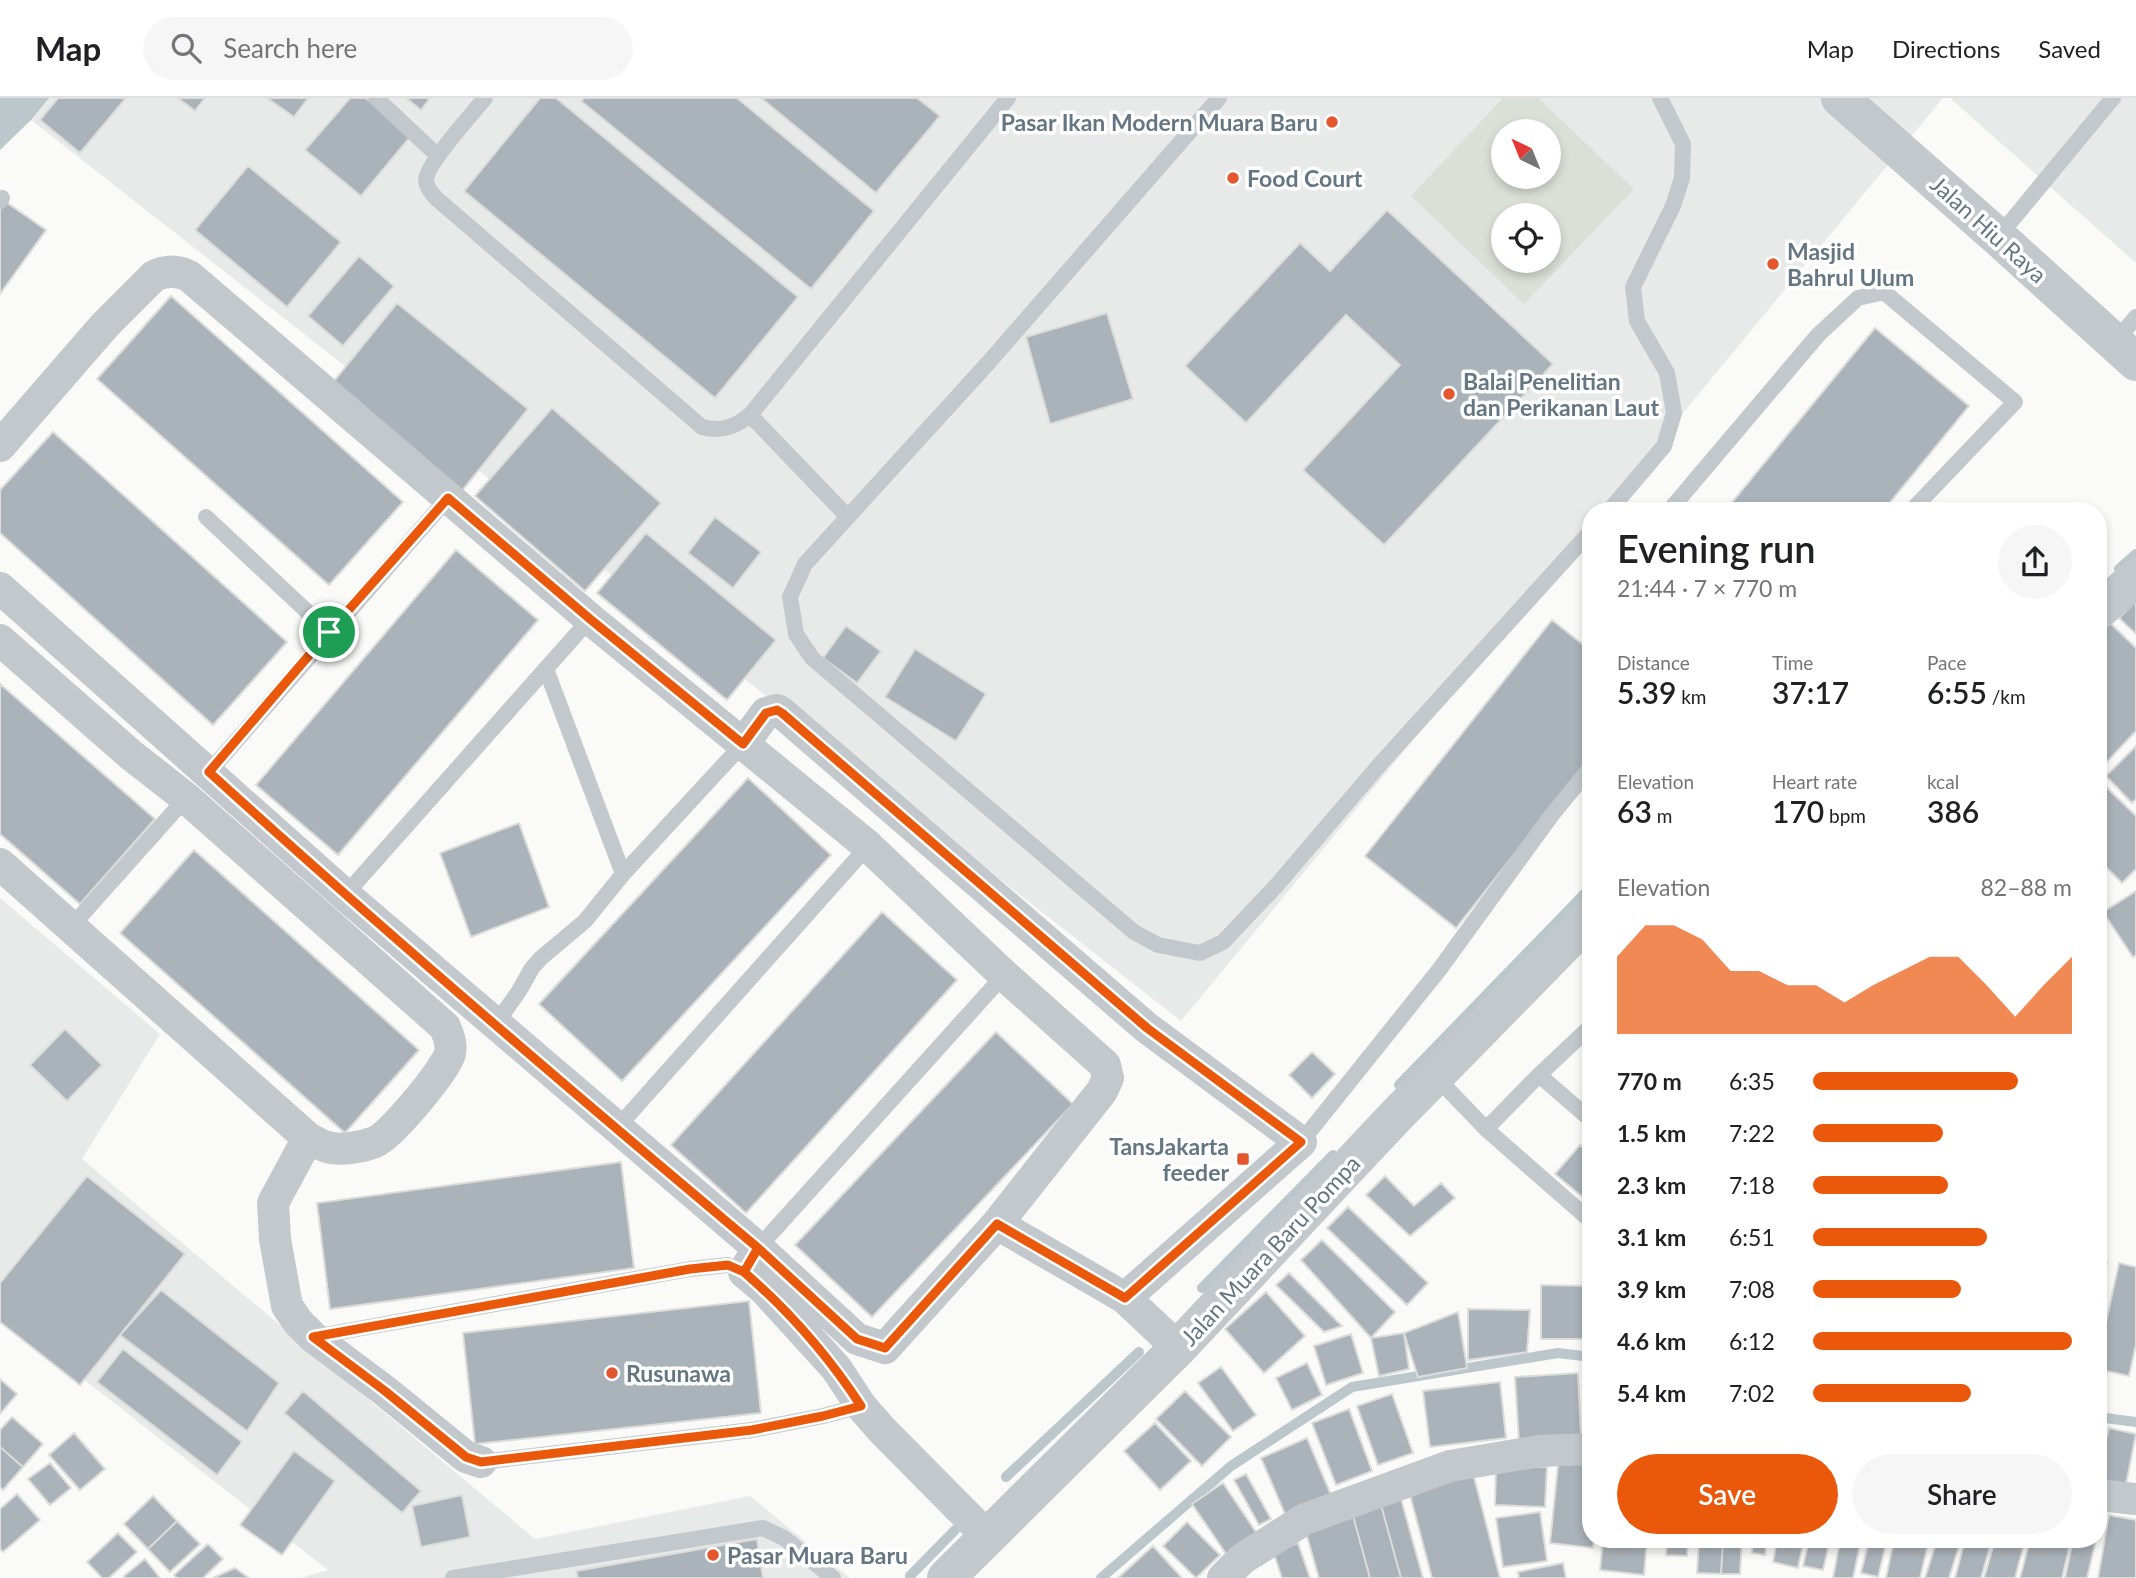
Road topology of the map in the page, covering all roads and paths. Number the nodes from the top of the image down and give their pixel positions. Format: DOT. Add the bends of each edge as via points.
graph roads {
  1 [pos="376,98"];
  2 [pos="485,98"];
  3 [pos="1008,98"];
  4 [pos="1219,98"];
  5 [pos="1660,98"];
  6 [pos="1840,98"];
  7 [pos="2113,98"];
  8 [pos="438,156"];
  9 [pos="1998,237"];
  10 [pos="2129,341"];
  11 [pos="750,415"];
  12 [pos="0,446"];
  13 [pos="448,498"];
  14 [pos="1617,502"];
  15 [pos="1677,502"];
  16 [pos="1920,502"];
  17 [pos="206,517"];
  18 [pos="848,517"];
  19 [pos="1582,541"];
  20 [pos="2136,578"];
  21 [pos="0,588"];
  22 [pos="2107,603"];
  23 [pos="590,619"];
  24 [pos="329,632"];
  25 [pos="0,640"];
  26 [pos="546,669"];
  27 [pos="743,744"];
  28 [pos="209,772"];
  29 [pos="1582,778"];
  30 [pos="186,798"];
  31 [pos="868,846"];
  32 [pos="0,864"];
  33 [pos="623,874"];
  34 [pos="345,895"];
  35 [pos="1582,926"];
  36 [pos="70,928"];
  37 [pos="1004,975"];
  38 [pos="495,1025"];
  39 [pos="1582,1034"];
  40 [pos="1539,1074"];
  41 [pos="1436,1077"];
  42 [pos="1582,1112"];
  43 [pos="616,1129"];
  44 [pos="1486,1129"];
  45 [pos="308,1138"];
  46 [pos="1301,1142"];
  47 [pos="1582,1213"];
  48 [pos="997,1224"];
  49 [pos="751,1260"];
  50 [pos="1125,1298"];
  51 [pos="313,1337"];
  52 [pos="1169,1341"];
  53 [pos="861,1406"];
  54 [pos="1582,1449"];
  55 [pos="481,1462"];
  56 [pos="2107,1496"];
  57 [pos="2136,1499"];
  58 [pos="988,1536"];
  59 [pos="453,1578"];
  60 [pos="833,1578"];
  61 [pos="946,1578"];
  62 [pos="1223,1578"];
  1 -- 8 [label="lane"];
  2 -- 8 [label="lane"];
  3 -- 11 [label="lane"];
  4 -- 18 [label="lane"];
  5 -- 14 [label="lane" via="1683,144 1682,178 1633,287 1637,321 1667,373 1674,413 1664,446"];
  6 -- 9 [label="street, Jalan Hiu Raya"];
  7 -- 9 [label="lane"];
  8 -- 11 [label="lane" via="426,180 437,199 702,426 736,426"];
  9 -- 10 [label="street, Jalan Hiu Raya"];
  11 -- 18 [label="lane"];
  12 -- 13 [label="street" via="154,276 163,271 182,273"];
  13 -- 23 [label="street"];
  13 -- 24 [label="lane"];
  15 -- 16 [label="lane" via="1818,335 1858,298 1884,292 2015,402"];
  17 -- 24 [label="lane"];
  18 -- 19 [label="lane" via="805,564 790,597 796,634 812,658 1134,932 1158,945 1200,953 1223,942 1276,887"];
  20 -- 22 [label="street"];
  21 -- 28 [label="street"];
  23 -- 26 [label="lane"];
  23 -- 27 [label="street"];
  24 -- 28 [label="lane"];
  25 -- 30 [label="street"];
  26 -- 33 [label="lane"];
  26 -- 34 [label="lane"];
  27 -- 31 [label="street"];
  27 -- 33 [label="lane"];
  27 -- 46 [label="street" via="766,713 782,713 1147,1028"];
  28 -- 34 [label="street"];
  29 -- 46 [label="lane" via="1439,970"];
  30 -- 36 [label="lane"];
  30 -- 45 [label="street" via="436,1017 450,1039 446,1065 378,1142 328,1147"];
  31 -- 37 [label="street"];
  31 -- 43 [label="lane"];
  32 -- 36 [label="street"];
  33 -- 38 [label="lane" via="585,921 532,968"];
  34 -- 38 [label="street"];
  35 -- 41 [label="street, Jalan Muara Baru Pompa"];
  36 -- 45 [label="street"];
  37 -- 48 [label="street" via="1105,1065 1108,1077 1102,1091"];
  37 -- 49 [label="lane"];
  38 -- 43 [label="street"];
  39 -- 40 [label="lane"];
  40 -- 42 [label="lane"];
  40 -- 44 [label="lane"];
  41 -- 44 [label="lane"];
  41 -- 52 [label="street, Jalan Muara Baru Pompa"];
  43 -- 49 [label="street"];
  44 -- 47 [label="lane"];
  45 -- 51 [label="street" via="274,1203 287,1306"];
  46 -- 50 [label="street"];
  48 -- 49 [label="street" via="885,1348 857,1339"];
  48 -- 50 [label="street"];
  49 -- 51 [label="lane"];
  49 -- 53 [label="street" via="764,1289 836,1368"];
  50 -- 52 [label="street"];
  51 -- 55 [label="street" via="466,1457"];
  52 -- 58 [label="street, Jalan Muara Baru Pompa"];
  53 -- 55 [label="lane" via="752,1430"];
  53 -- 58 [label="street"];
  54 -- 62 [label="street" via="1540,1451 1450,1466 1305,1518 1242,1559"];
  56 -- 57 [label="street"];
  58 -- 61 [label="street, Jalan Muara Baru Pompa"];
  59 -- 60 [label="lane" via="763,1528 784,1538"];
}
